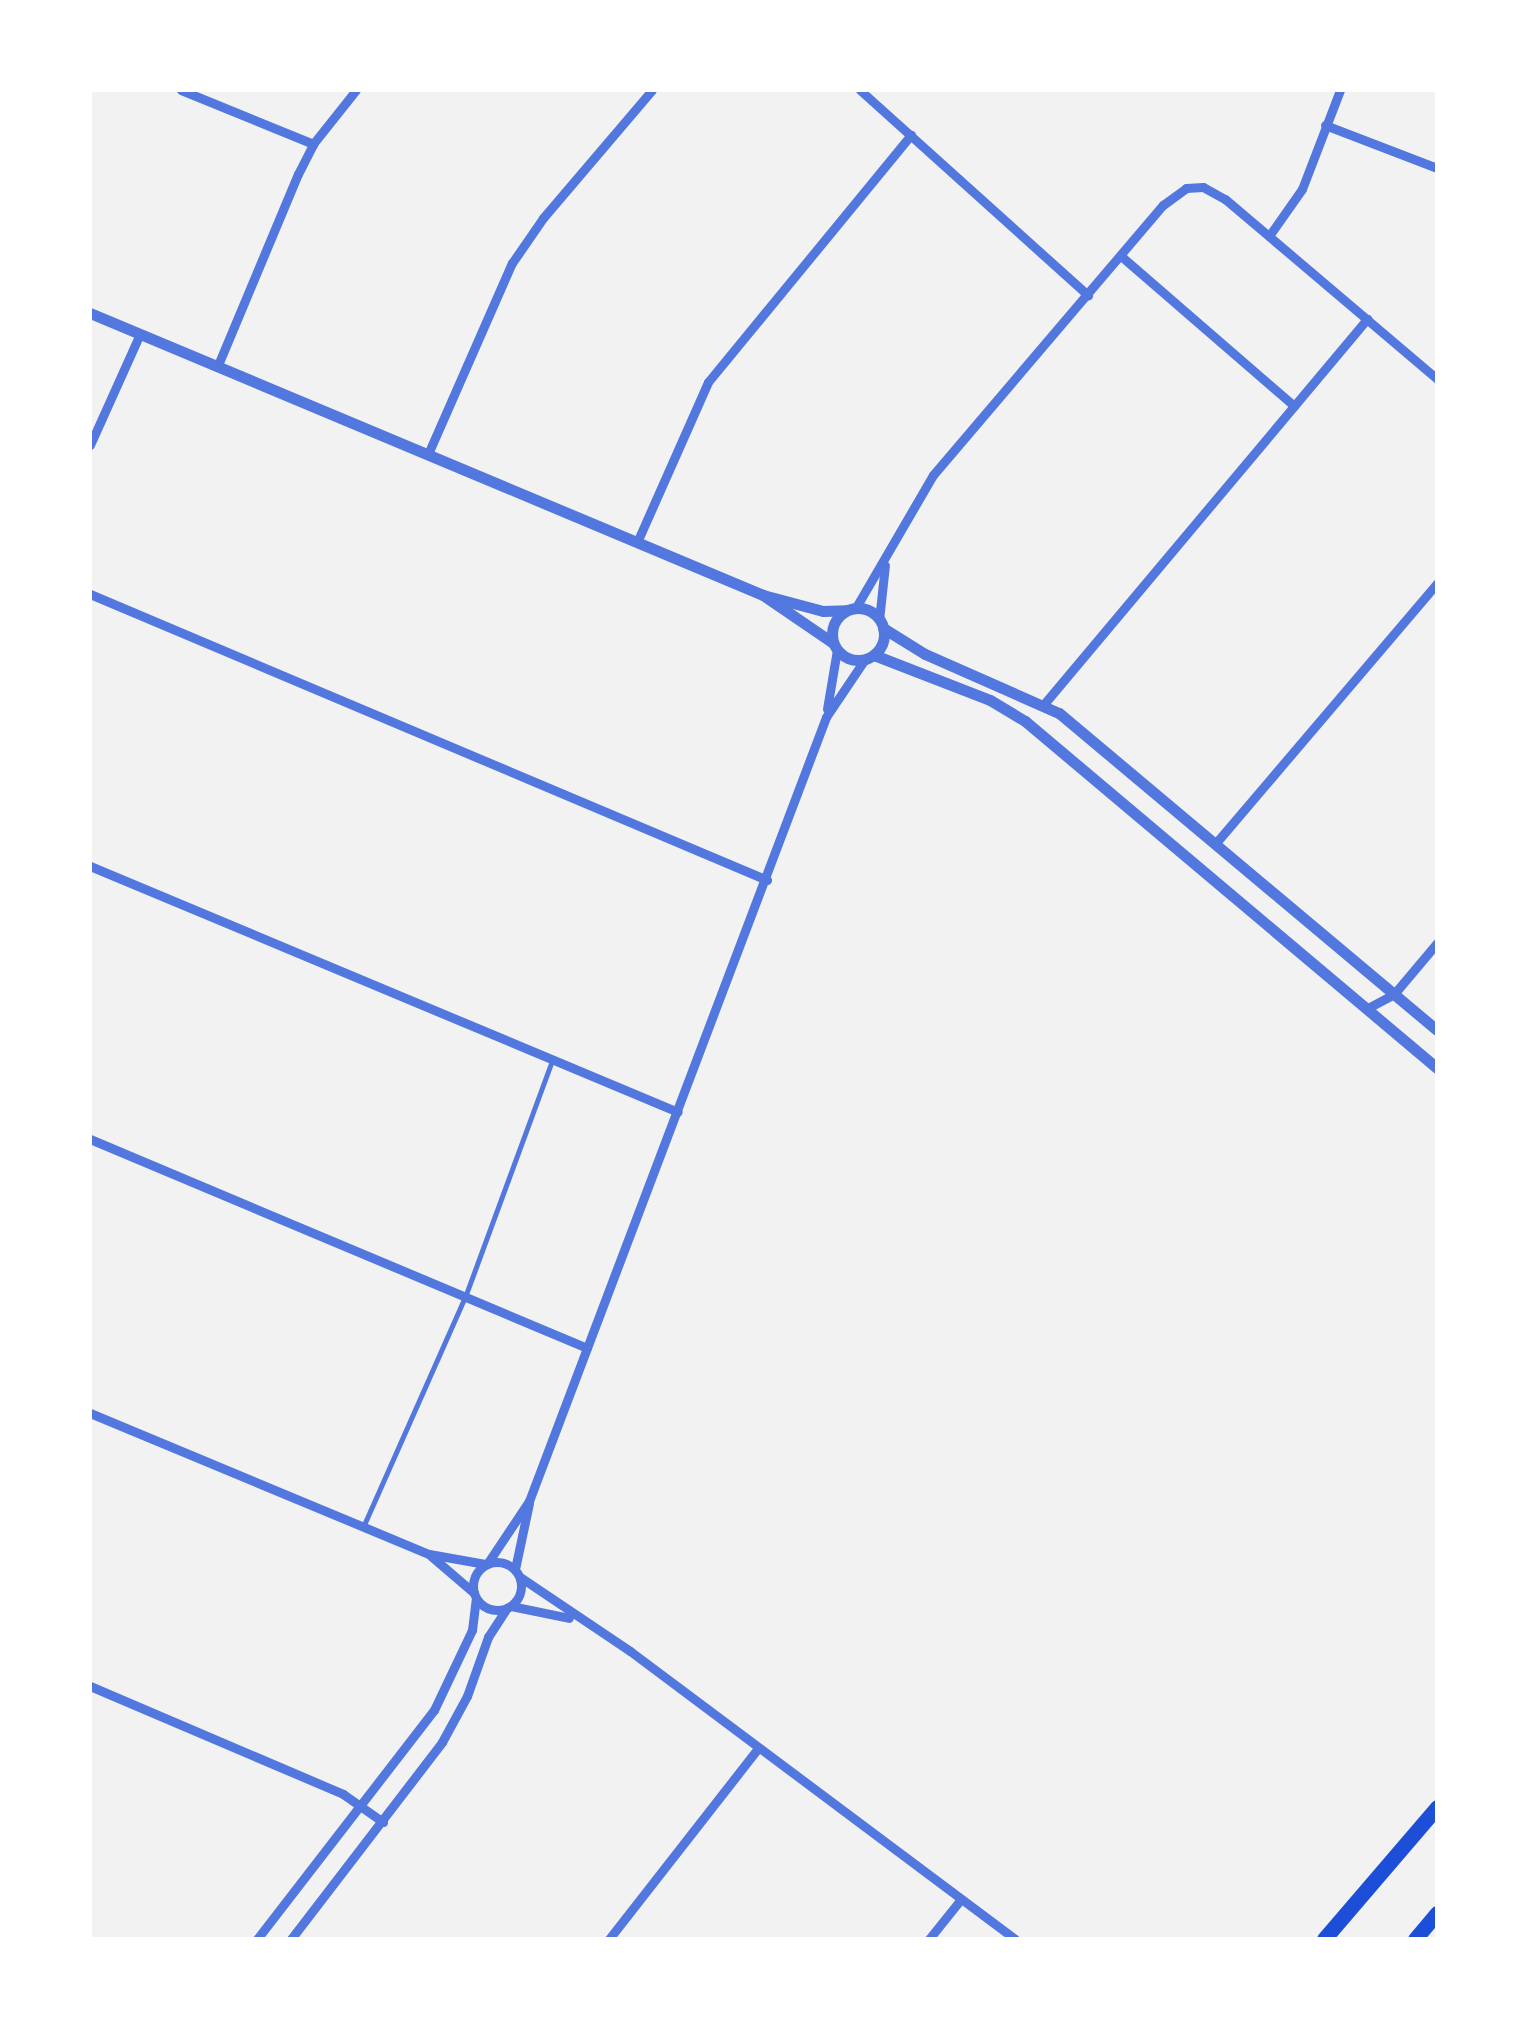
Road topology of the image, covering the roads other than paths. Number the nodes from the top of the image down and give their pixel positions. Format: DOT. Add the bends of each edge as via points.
graph roads {
  1 [pos="181,90"];
  2 [pos="356,90"];
  3 [pos="652,90"];
  4 [pos="860,90"];
  5 [pos="1340,90"];
  6 [pos="1326,125"];
  7 [pos="910,135"];
  8 [pos="313,144"];
  9 [pos="1437,168"];
  10 [pos="1269,236"];
  11 [pos="1120,256"];
  12 [pos="1088,295"];
  13 [pos="90,313"];
  14 [pos="1367,320"];
  15 [pos="140,334"];
  16 [pos="218,365"];
  17 [pos="1437,379"];
  18 [pos="1294,406"];
  19 [pos="90,445"];
  20 [pos="428,454"];
  21 [pos="638,540"];
  22 [pos="885,562"];
  23 [pos="1437,582"];
  24 [pos="90,594"];
  25 [pos="763,595"];
  26 [pos="851,609"];
  27 [pos="881,624"];
  28 [pos="835,646"];
  29 [pos="869,657"];
  30 [pos="1044,704"];
  31 [pos="826,717"];
  32 [pos="1215,844"];
  33 [pos="90,866"];
  34 [pos="767,880"];
  35 [pos="1437,944"];
  36 [pos="1394,994"];
  37 [pos="1366,1009"];
  38 [pos="1437,1030"];
  39 [pos="552,1060"];
  40 [pos="1437,1068"];
  41 [pos="678,1112"];
  42 [pos="90,1139"];
  43 [pos="465,1297"];
  44 [pos="587,1348"];
  45 [pos="90,1413"];
  46 [pos="529,1500"];
  47 [pos="363,1527"];
  48 [pos="429,1554"];
  49 [pos="486,1564"];
  50 [pos="518,1573"];
  51 [pos="475,1596"];
  52 [pos="509,1607"];
  53 [pos="581,1622"];
  54 [pos="90,1686"];
  55 [pos="758,1748"];
  56 [pos="362,1805"];
  57 [pos="1437,1806"];
  58 [pos="383,1822"];
  59 [pos="961,1899"];
  60 [pos="1437,1913"];
  61 [pos="262,1937"];
  62 [pos="291,1939"];
  63 [pos="610,1939"];
  64 [pos="929,1939"];
  65 [pos="1014,1939"];
  66 [pos="1324,1939"];
  67 [pos="1415,1939"];
  1 -- 8 [label="street"];
  2 -- 8 [label="street"];
  3 -- 20 [label="street" via="512,262"];
  4 -- 7 [label="street"];
  5 -- 6 [label="street"];
  6 -- 9 [label="street"];
  6 -- 10 [label="street" via="1296,200"];
  7 -- 12 [label="street"];
  7 -- 21 [label="street" via="708,382"];
  8 -- 16 [label="street"];
  10 -- 11 [label="street" via="1225,199 1194,186 1171,197"];
  10 -- 14 [label="street"];
  11 -- 12 [label="street"];
  11 -- 18 [label="street"];
  12 -- 22 [label="street" via="918,495"];
  13 -- 15 [label="street"];
  14 -- 17 [label="street"];
  14 -- 18 [label="street"];
  15 -- 16 [label="street"];
  15 -- 19 [label="street"];
  16 -- 20 [label="street"];
  18 -- 30 [label="street"];
  20 -- 21 [label="street"];
  21 -- 25 [label="street"];
  22 -- 26 [label="street"];
  22 -- 27 [label="street"];
  23 -- 32 [label="street"];
  24 -- 34 [label="street"];
  25 -- 26 [label="street" via="823,611"];
  25 -- 28 [label="street"];
  26 -- 27 [label="street" via="868,611"];
  26 -- 28 [label="street" via="835,621"];
  27 -- 29 [label="street" via="883,640"];
  27 -- 30 [label="street" via="924,654"];
  28 -- 29 [label="street" via="849,659"];
  28 -- 31 [label="street" via="837,671"];
  29 -- 31 [label="street"];
  29 -- 37 [label="street" via="990,700 1025,721"];
  30 -- 32 [label="street"];
  31 -- 34 [label="street"];
  32 -- 36 [label="street"];
  33 -- 39 [label="street"];
  34 -- 41 [label="street"];
  35 -- 36 [label="street"];
  36 -- 37 [label="street"];
  36 -- 38 [label="street"];
  37 -- 40 [label="street"];
  39 -- 41 [label="street"];
  39 -- 43 [label="lane"];
  41 -- 44 [label="street"];
  42 -- 43 [label="street"];
  43 -- 44 [label="street"];
  43 -- 47 [label="lane"];
  44 -- 46 [label="street"];
  45 -- 47 [label="street"];
  46 -- 49 [label="street"];
  46 -- 50 [label="street"];
  47 -- 48 [label="street"];
  48 -- 49 [label="street"];
  48 -- 51 [label="street"];
  49 -- 50 [label="street" via="500,1561"];
  49 -- 51 [label="street" via="474,1578"];
  50 -- 52 [label="street" via="520,1596"];
  50 -- 53 [label="street"];
  51 -- 52 [label="street" via="490,1609"];
  51 -- 56 [label="street" via="472,1630 434,1710"];
  52 -- 53 [label="street"];
  52 -- 58 [label="street" via="480,1653 456,1720"];
  53 -- 55 [label="street"];
  54 -- 56 [label="street"];
  55 -- 59 [label="street"];
  55 -- 63 [label="street"];
  56 -- 58 [label="street"];
  56 -- 61 [label="street"];
  57 -- 66 [label="highway"];
  58 -- 62 [label="street"];
  59 -- 64 [label="street"];
  59 -- 65 [label="street"];
  60 -- 67 [label="highway"];
}
